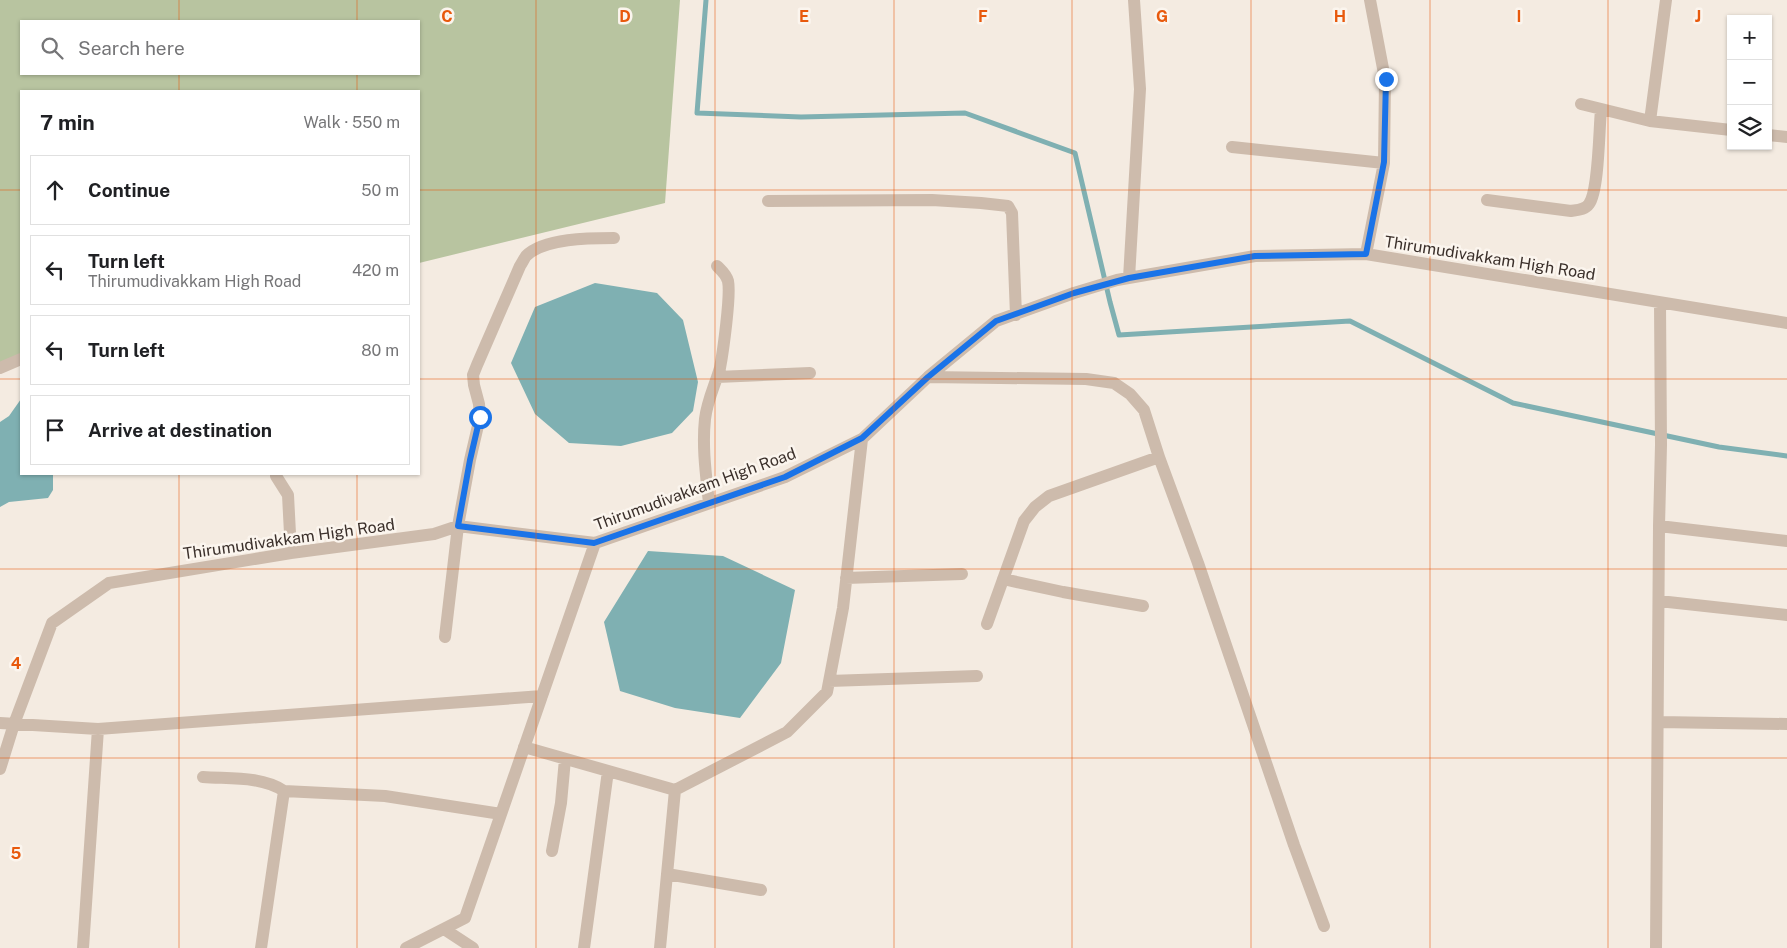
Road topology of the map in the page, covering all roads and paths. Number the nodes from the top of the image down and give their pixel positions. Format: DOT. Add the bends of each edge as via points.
graph roads {
  1 [pos="1134,0"];
  2 [pos="1370,0"];
  3 [pos="1666,0"];
  4 [pos="1581,104"];
  5 [pos="1601,110"];
  6 [pos="1650,121"];
  7 [pos="1727,130"];
  8 [pos="1772,135"];
  9 [pos="1787,137"];
  10 [pos="1232,147"];
  11 [pos="1384,162"];
  12 [pos="1487,200"];
  13 [pos="768,201"];
  14 [pos="614,238"];
  15 [pos="1366,254"];
  16 [pos="717,266"];
  17 [pos="1123,279"];
  18 [pos="1660,303"];
  19 [pos="1016,315"];
  20 [pos="1787,323"];
  21 [pos="20,359"];
  22 [pos="0,368"];
  23 [pos="810,373"];
  24 [pos="717,377"];
  25 [pos="928,377"];
  26 [pos="862,438"];
  27 [pos="1159,457"];
  28 [pos="276,476"];
  29 [pos="709,503"];
  30 [pos="458,526"];
  31 [pos="1659,526"];
  32 [pos="1787,541"];
  33 [pos="594,543"];
  34 [pos="291,553"];
  35 [pos="962,574"];
  36 [pos="846,578"];
  37 [pos="1003,579"];
  38 [pos="1659,601"];
  39 [pos="1143,606"];
  40 [pos="1787,615"];
  41 [pos="987,624"];
  42 [pos="445,637"];
  43 [pos="977,676"];
  44 [pos="829,681"];
  45 [pos="542,696"];
  46 [pos="0,722"];
  47 [pos="1659,722"];
  48 [pos="14,724"];
  49 [pos="1787,724"];
  50 [pos="98,729"];
  51 [pos="524,747"];
  52 [pos="565,759"];
  53 [pos="0,769"];
  54 [pos="608,771"];
  55 [pos="203,777"];
  56 [pos="675,790"];
  57 [pos="284,791"];
  58 [pos="501,814"];
  59 [pos="552,851"];
  60 [pos="667,874"];
  61 [pos="761,890"];
  62 [pos="1324,926"];
  63 [pos="444,929"];
  64 [pos="83,948"];
  65 [pos="261,948"];
  66 [pos="406,948"];
  67 [pos="473,948"];
  68 [pos="584,948"];
  69 [pos="660,948"];
  70 [pos="1656,948"];
  1 -- 17 [label="street" via="1140,89"];
  2 -- 11 [label="street" via="1386,79"];
  3 -- 6 [label="street"];
  4 -- 5 [label="street"];
  5 -- 6 [label="street"];
  5 -- 12 [label="street" via="1596,171 1589,204 1571,211"];
  6 -- 7 [label="street"];
  8 -- 9 [label="street"];
  10 -- 11 [label="street"];
  11 -- 15 [label="street"];
  13 -- 19 [label="street" via="932,200 1008,206 1012,214"];
  14 -- 30 [label="street" via="554,244 527,256 520,266 473,375 480,417"];
  15 -- 17 [label="street, Thirumudivakkam High Road" via="1255,256"];
  15 -- 18 [label="street, Thirumudivakkam High Road"];
  16 -- 24 [label="street" via="728,283 728,302"];
  17 -- 19 [label="street, Thirumudivakkam High Road"];
  18 -- 20 [label="street, Thirumudivakkam High Road"];
  18 -- 31 [label="street"];
  19 -- 25 [label="street, Thirumudivakkam High Road" via="996,321"];
  21 -- 22 [label="street"];
  23 -- 24 [label="street"];
  24 -- 29 [label="street" via="705,419 704,460"];
  25 -- 26 [label="street, Thirumudivakkam High Road"];
  25 -- 27 [label="street" via="1114,383 1130,394 1144,410"];
  26 -- 29 [label="street, Thirumudivakkam High Road" via="785,477"];
  26 -- 36 [label="street"];
  27 -- 37 [label="street" via="1049,496 1024,521"];
  27 -- 62 [label="street"];
  28 -- 34 [label="street" via="288,495"];
  29 -- 33 [label="street, Thirumudivakkam High Road"];
  30 -- 33 [label="street, Thirumudivakkam High Road"];
  30 -- 34 [label="street, Thirumudivakkam High Road" via="434,534"];
  30 -- 42 [label="street"];
  31 -- 32 [label="street"];
  31 -- 38 [label="street"];
  33 -- 45 [label="street"];
  34 -- 48 [label="street, Thirumudivakkam High Road" via="109,583 52,623"];
  35 -- 36 [label="street"];
  36 -- 44 [label="street"];
  37 -- 39 [label="street"];
  37 -- 41 [label="street"];
  38 -- 40 [label="street"];
  38 -- 47 [label="street"];
  43 -- 44 [label="street"];
  44 -- 56 [label="street" via="827,692 787,732"];
  45 -- 50 [label="street"];
  45 -- 51 [label="street"];
  46 -- 48 [label="street"];
  47 -- 49 [label="street"];
  47 -- 70 [label="street"];
  48 -- 50 [label="street"];
  48 -- 53 [label="street, Thirumudivakkam High Road"];
  50 -- 64 [label="street"];
  51 -- 52 [label="street"];
  51 -- 58 [label="street"];
  52 -- 54 [label="street"];
  52 -- 59 [label="street"];
  54 -- 56 [label="street"];
  54 -- 68 [label="street"];
  55 -- 57 [label="street" via="263,782"];
  56 -- 60 [label="street"];
  57 -- 58 [label="street" via="386,796"];
  57 -- 65 [label="street"];
  58 -- 63 [label="street" via="465,918"];
  60 -- 61 [label="street"];
  60 -- 69 [label="street"];
  63 -- 66 [label="street"];
  63 -- 67 [label="street"];
}
